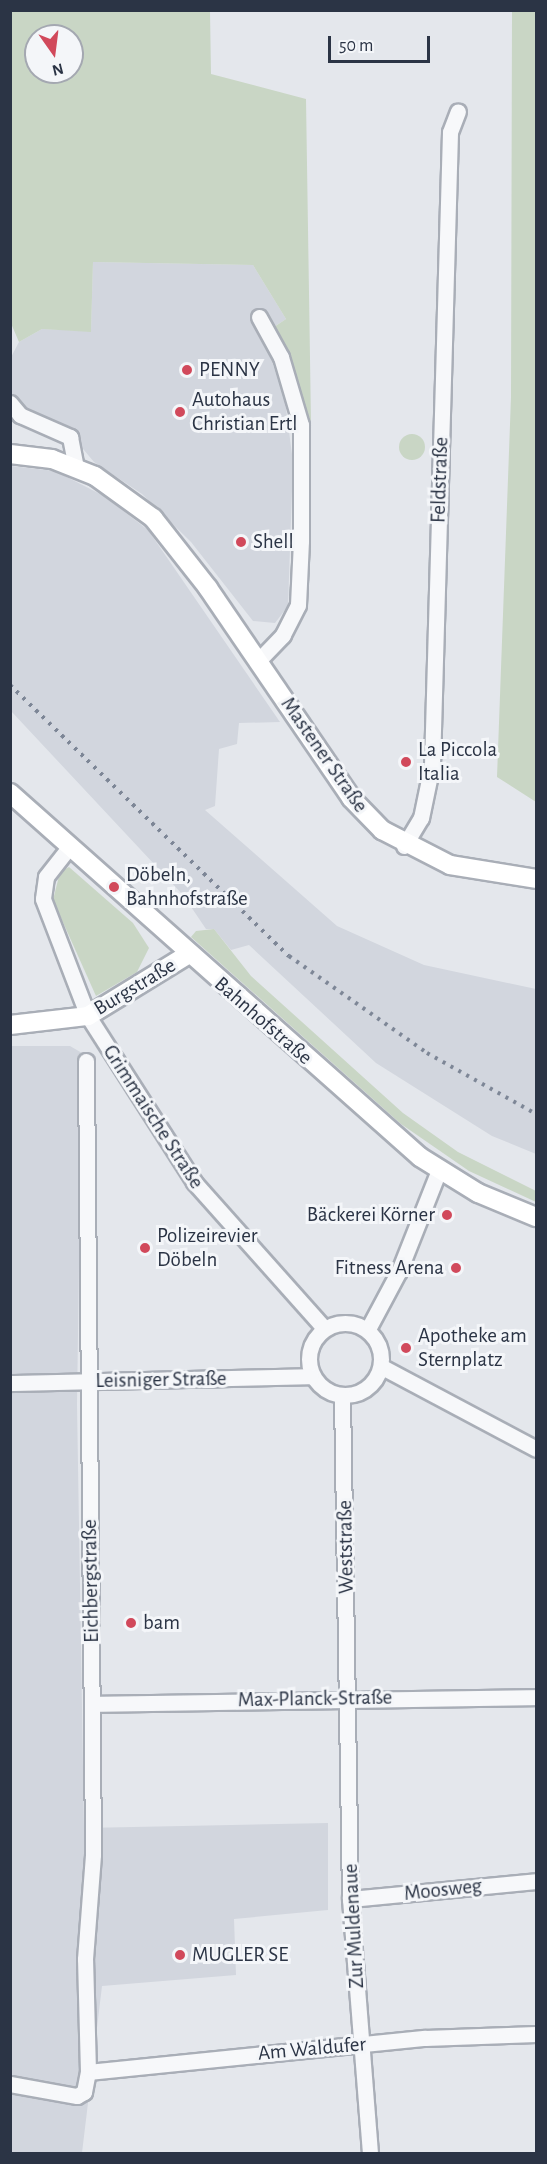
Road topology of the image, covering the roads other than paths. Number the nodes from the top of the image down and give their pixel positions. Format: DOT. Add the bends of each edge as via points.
graph roads {
  1 [pos="458,111"];
  2 [pos="259,317"];
  3 [pos="10,403"];
  4 [pos="10,454"];
  5 [pos="76,467"];
  6 [pos="259,660"];
  7 [pos="10,793"];
  8 [pos="70,846"];
  9 [pos="404,846"];
  10 [pos="537,879"];
  11 [pos="187,955"];
  12 [pos="88,1016"];
  13 [pos="10,1026"];
  14 [pos="86,1060"];
  15 [pos="439,1170"];
  16 [pos="537,1217"];
  17 [pos="323,1327"];
  18 [pos="368,1329"];
  19 [pos="382,1367"];
  20 [pos="311,1376"];
  21 [pos="87,1382"];
  22 [pos="10,1383"];
  23 [pos="342,1395"];
  24 [pos="537,1449"];
  25 [pos="537,1697"];
  26 [pos="350,1698"];
  27 [pos="93,1704"];
  28 [pos="537,1881"];
  29 [pos="350,1899"];
  30 [pos="537,2034"];
  31 [pos="361,2044"];
  32 [pos="88,2072"];
  33 [pos="10,2084"];
  34 [pos="370,2154"];
  1 -- 9 [label="street, Feldstraße" via="450,132 432,765 422,818"];
  2 -- 6 [label="street" via="281,357 301,425 298,605 282,635"];
  3 -- 5 [label="street" via="20,415 70,437"];
  4 -- 5 [label="main road, Mastener Straße"];
  5 -- 6 [label="main road, Mastener Straße" via="112,484 153,518"];
  6 -- 9 [label="main road, Mastener Straße" via="351,798"];
  7 -- 8 [label="main road, Bahnhofstraße"];
  8 -- 11 [label="main road, Bahnhofstraße"];
  8 -- 12 [label="street, Grimmaische Straße" via="46,878 43,899"];
  9 -- 10 [label="main road, Mastener Straße" via="450,865"];
  11 -- 12 [label="main road, Burgstraße"];
  11 -- 15 [label="main road, Bahnhofstraße"];
  12 -- 13 [label="main road, Burgstraße"];
  12 -- 17 [label="street, Grimmaische Straße" via="194,1182"];
  14 -- 21 [label="street, Eichbergstraße"];
  15 -- 16 [label="main road, Bahnhofstraße"];
  15 -- 18 [label="street" via="399,1271"];
  17 -- 18 [label="street" via="349,1323"];
  17 -- 20 [label="street" via="309,1359"];
  18 -- 19 [label="street" via="380,1345"];
  19 -- 23 [label="street" via="363,1390"];
  19 -- 24 [label="street"];
  20 -- 21 [label="street, Leisniger Straße"];
  20 -- 23 [label="street" via="326,1391"];
  21 -- 22 [label="street, Leisniger Straße"];
  21 -- 27 [label="street, Eichbergstraße"];
  23 -- 26 [label="street, Weststraße"];
  25 -- 26 [label="street, Max-Planck-Straße"];
  26 -- 27 [label="street, Max-Planck-Straße"];
  26 -- 29 [label="street, Zur Muldenaue"];
  27 -- 32 [label="street, Eichbergstraße" via="93,1900 85,1959"];
  28 -- 29 [label="street, Moosweg"];
  29 -- 31 [label="street, Zur Muldenaue"];
  30 -- 31 [label="street, Am Waldufer"];
  31 -- 32 [label="street, Am Waldufer"];
  31 -- 34 [label="street, Zur Muldenaue"];
  32 -- 33 [label="street, Eichbergstraße" via="84,2092 76,2096"];
}
